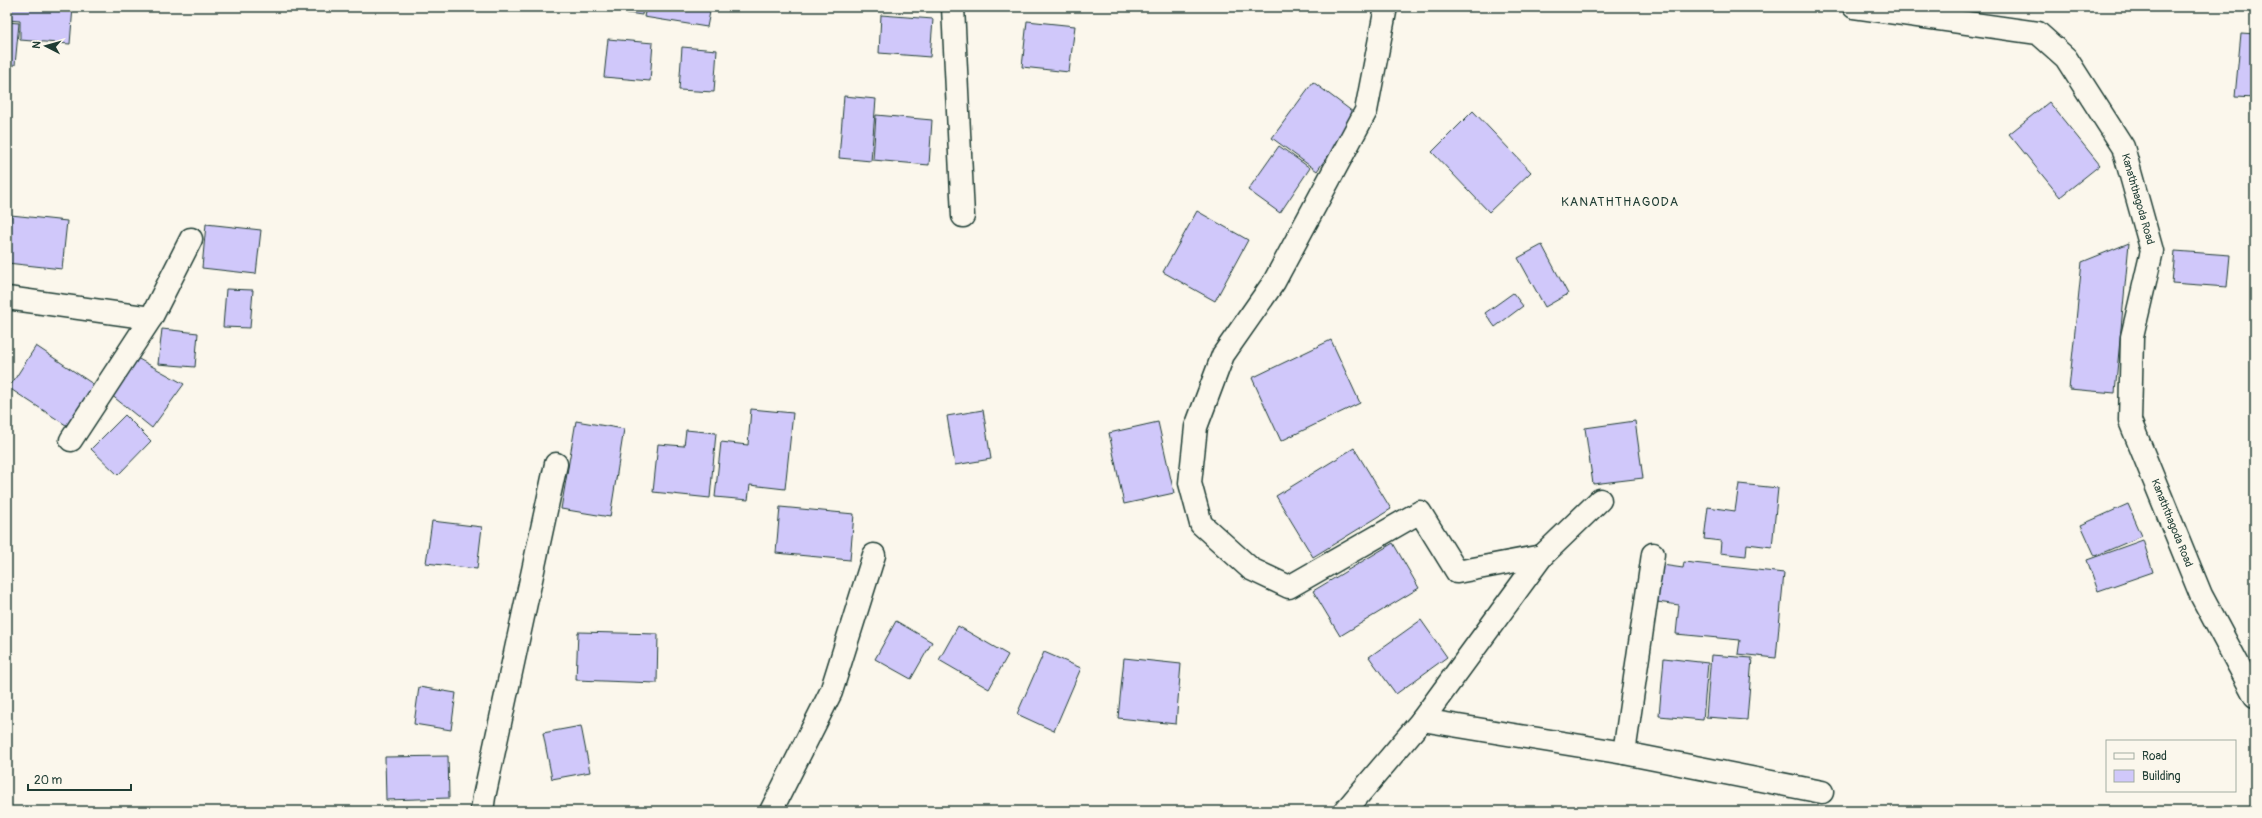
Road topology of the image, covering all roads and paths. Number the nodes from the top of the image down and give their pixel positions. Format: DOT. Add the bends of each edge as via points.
graph roads {
  1 [pos="953,7"];
  2 [pos="1386,7"];
  3 [pos="1854,7"];
  4 [pos="1955,14"];
  5 [pos="963,216"];
  6 [pos="191,239"];
  7 [pos="7,298"];
  8 [pos="151,318"];
  9 [pos="71,440"];
  10 [pos="556,464"];
  11 [pos="1600,500"];
  12 [pos="1653,554"];
  13 [pos="874,555"];
  14 [pos="1542,556"];
  15 [pos="2255,696"];
  16 [pos="1422,720"];
  17 [pos="1624,753"];
  18 [pos="1822,792"];
  19 [pos="482,811"];
  20 [pos="771,811"];
  21 [pos="1345,811"];
  1 -- 5 [label="street"];
  2 -- 14 [label="street" via="1366,111 1274,282 1223,355 1196,427 1190,482 1201,524 1251,570 1289,586 1420,512 1457,572"];
  3 -- 4 [label="street, Kanaththagoda Road"];
  4 -- 15 [label="street, Kanaththagoda Road" via="2038,33 2066,58 2123,147 2152,251 2132,336 2130,421 2201,595"];
  6 -- 8 [label="street"];
  7 -- 8 [label="street"];
  8 -- 9 [label="street"];
  10 -- 19 [label="street"];
  11 -- 14 [label="street"];
  12 -- 17 [label="street"];
  13 -- 20 [label="street" via="831,692"];
  14 -- 16 [label="street"];
  16 -- 17 [label="street"];
  16 -- 21 [label="street"];
  17 -- 18 [label="street"];
}
